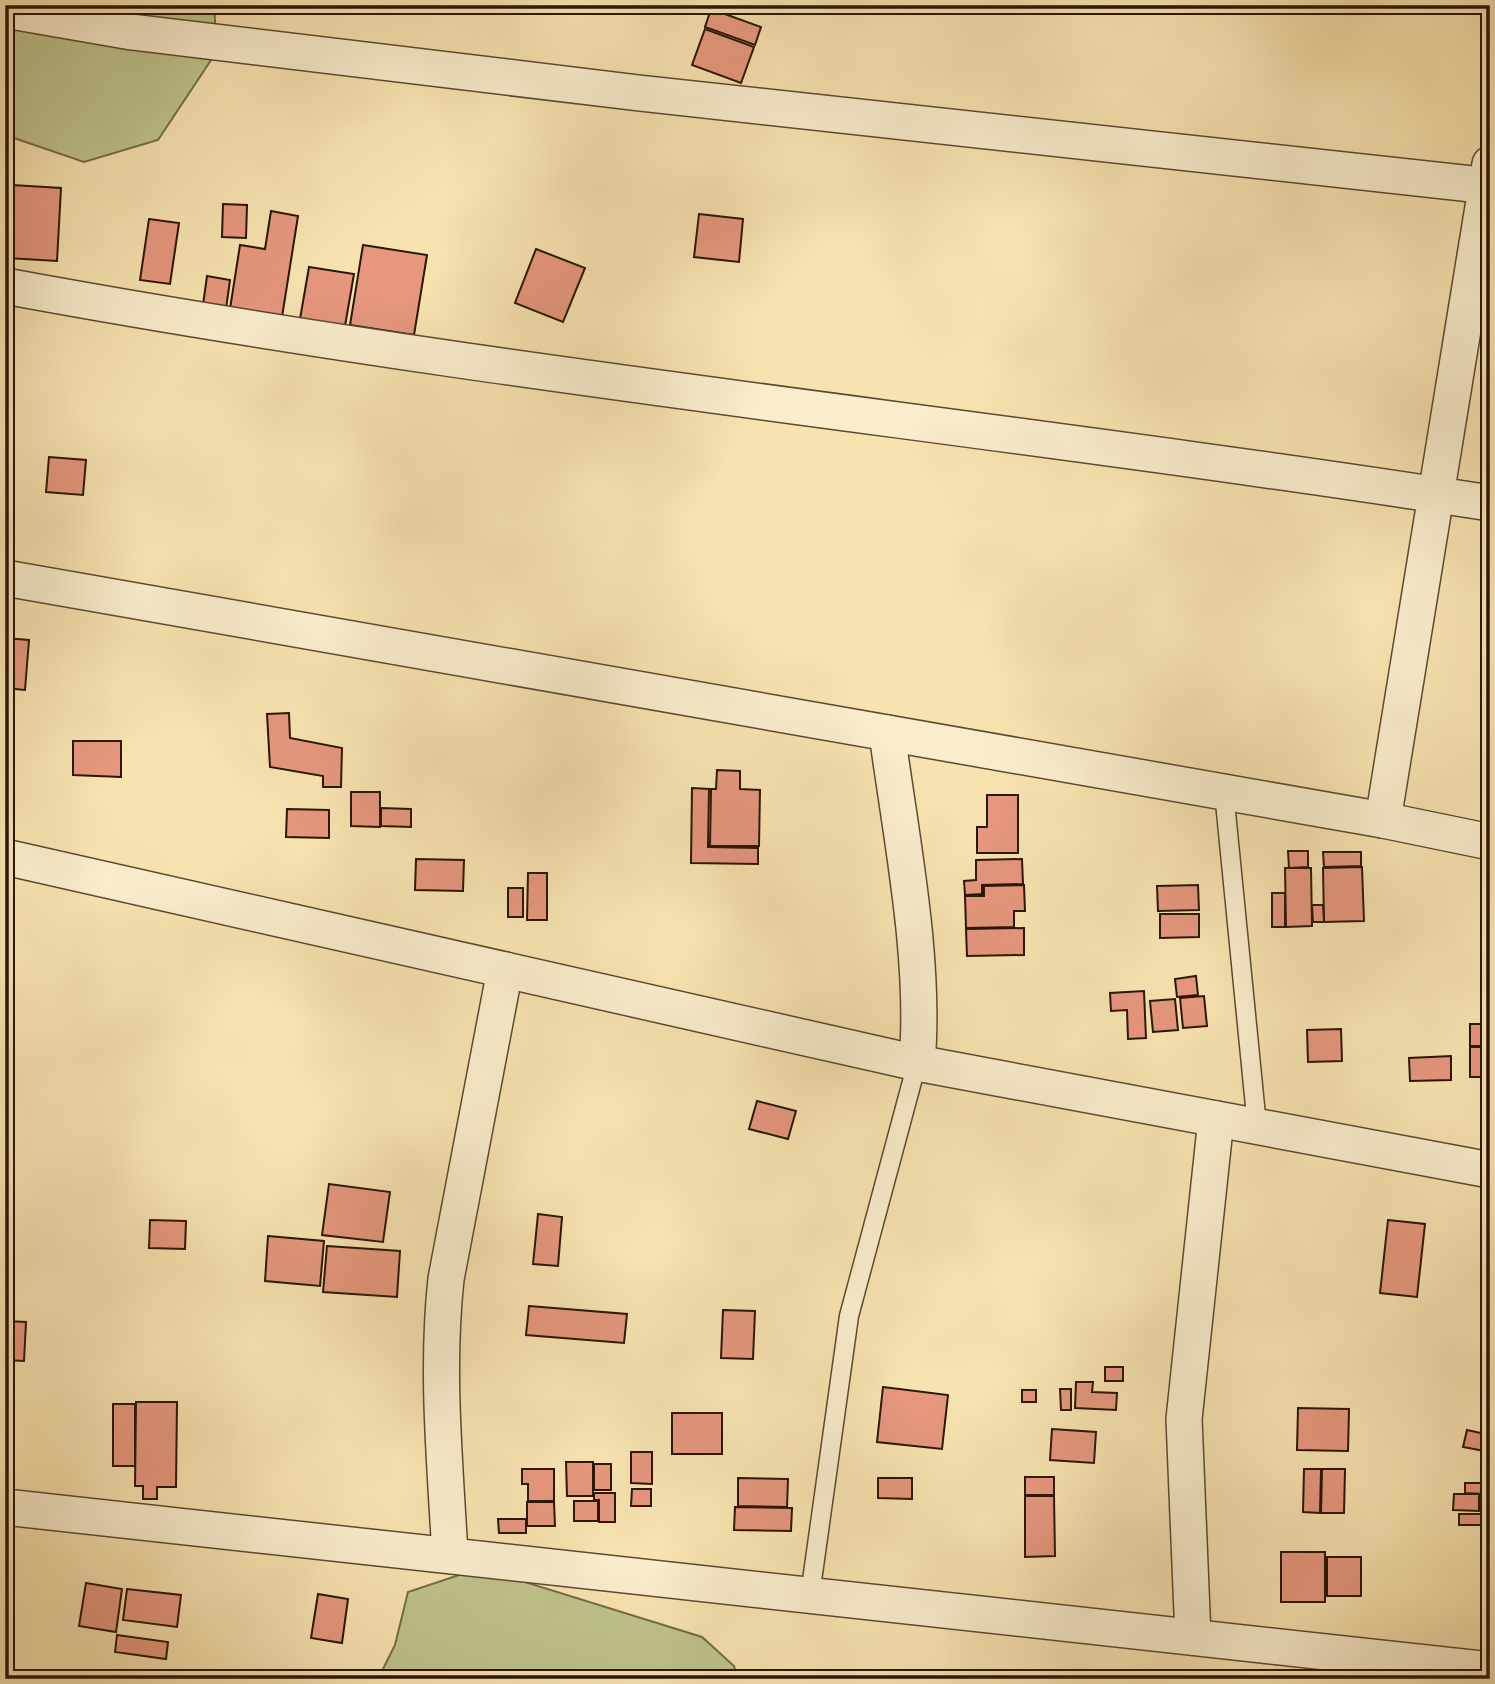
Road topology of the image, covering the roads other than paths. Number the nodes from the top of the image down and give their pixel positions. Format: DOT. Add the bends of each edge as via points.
graph roads {
  1 [pos="5,9"];
  2 [pos="1488,178"];
  3 [pos="5,286"];
  4 [pos="1435,494"];
  5 [pos="1490,503"];
  6 [pos="5,578"];
  7 [pos="887,733"];
  8 [pos="1224,792"];
  9 [pos="1383,820"];
  10 [pos="1490,842"];
  11 [pos="5,858"];
  12 [pos="505,970"];
  13 [pos="917,1063"];
  14 [pos="1216,1119"];
  15 [pos="1257,1126"];
  16 [pos="1490,1170"];
  17 [pos="5,1507"];
  18 [pos="450,1555"];
  19 [pos="810,1595"];
  20 [pos="1194,1637"];
  21 [pos="1490,1670"];
  1 -- 2 [label="street" via="132,32 571,85"];
  2 -- 4 [label="street"];
  3 -- 4 [label="street" via="214,324 522,370"];
  4 -- 5 [label="street"];
  4 -- 9 [label="street"];
  6 -- 7 [label="street"];
  7 -- 8 [label="street"];
  7 -- 13 [label="street" via="918,978"];
  8 -- 9 [label="street"];
  8 -- 15 [label="lane"];
  9 -- 10 [label="street"];
  11 -- 12 [label="street"];
  12 -- 13 [label="street"];
  12 -- 18 [label="street" via="442,1317 439,1364"];
  13 -- 14 [label="street"];
  13 -- 19 [label="lane" via="849,1316"];
  14 -- 15 [label="street"];
  14 -- 20 [label="street" via="1184,1419"];
  15 -- 16 [label="street"];
  17 -- 18 [label="street"];
  18 -- 19 [label="street"];
  19 -- 20 [label="street"];
  20 -- 21 [label="street"];
}
